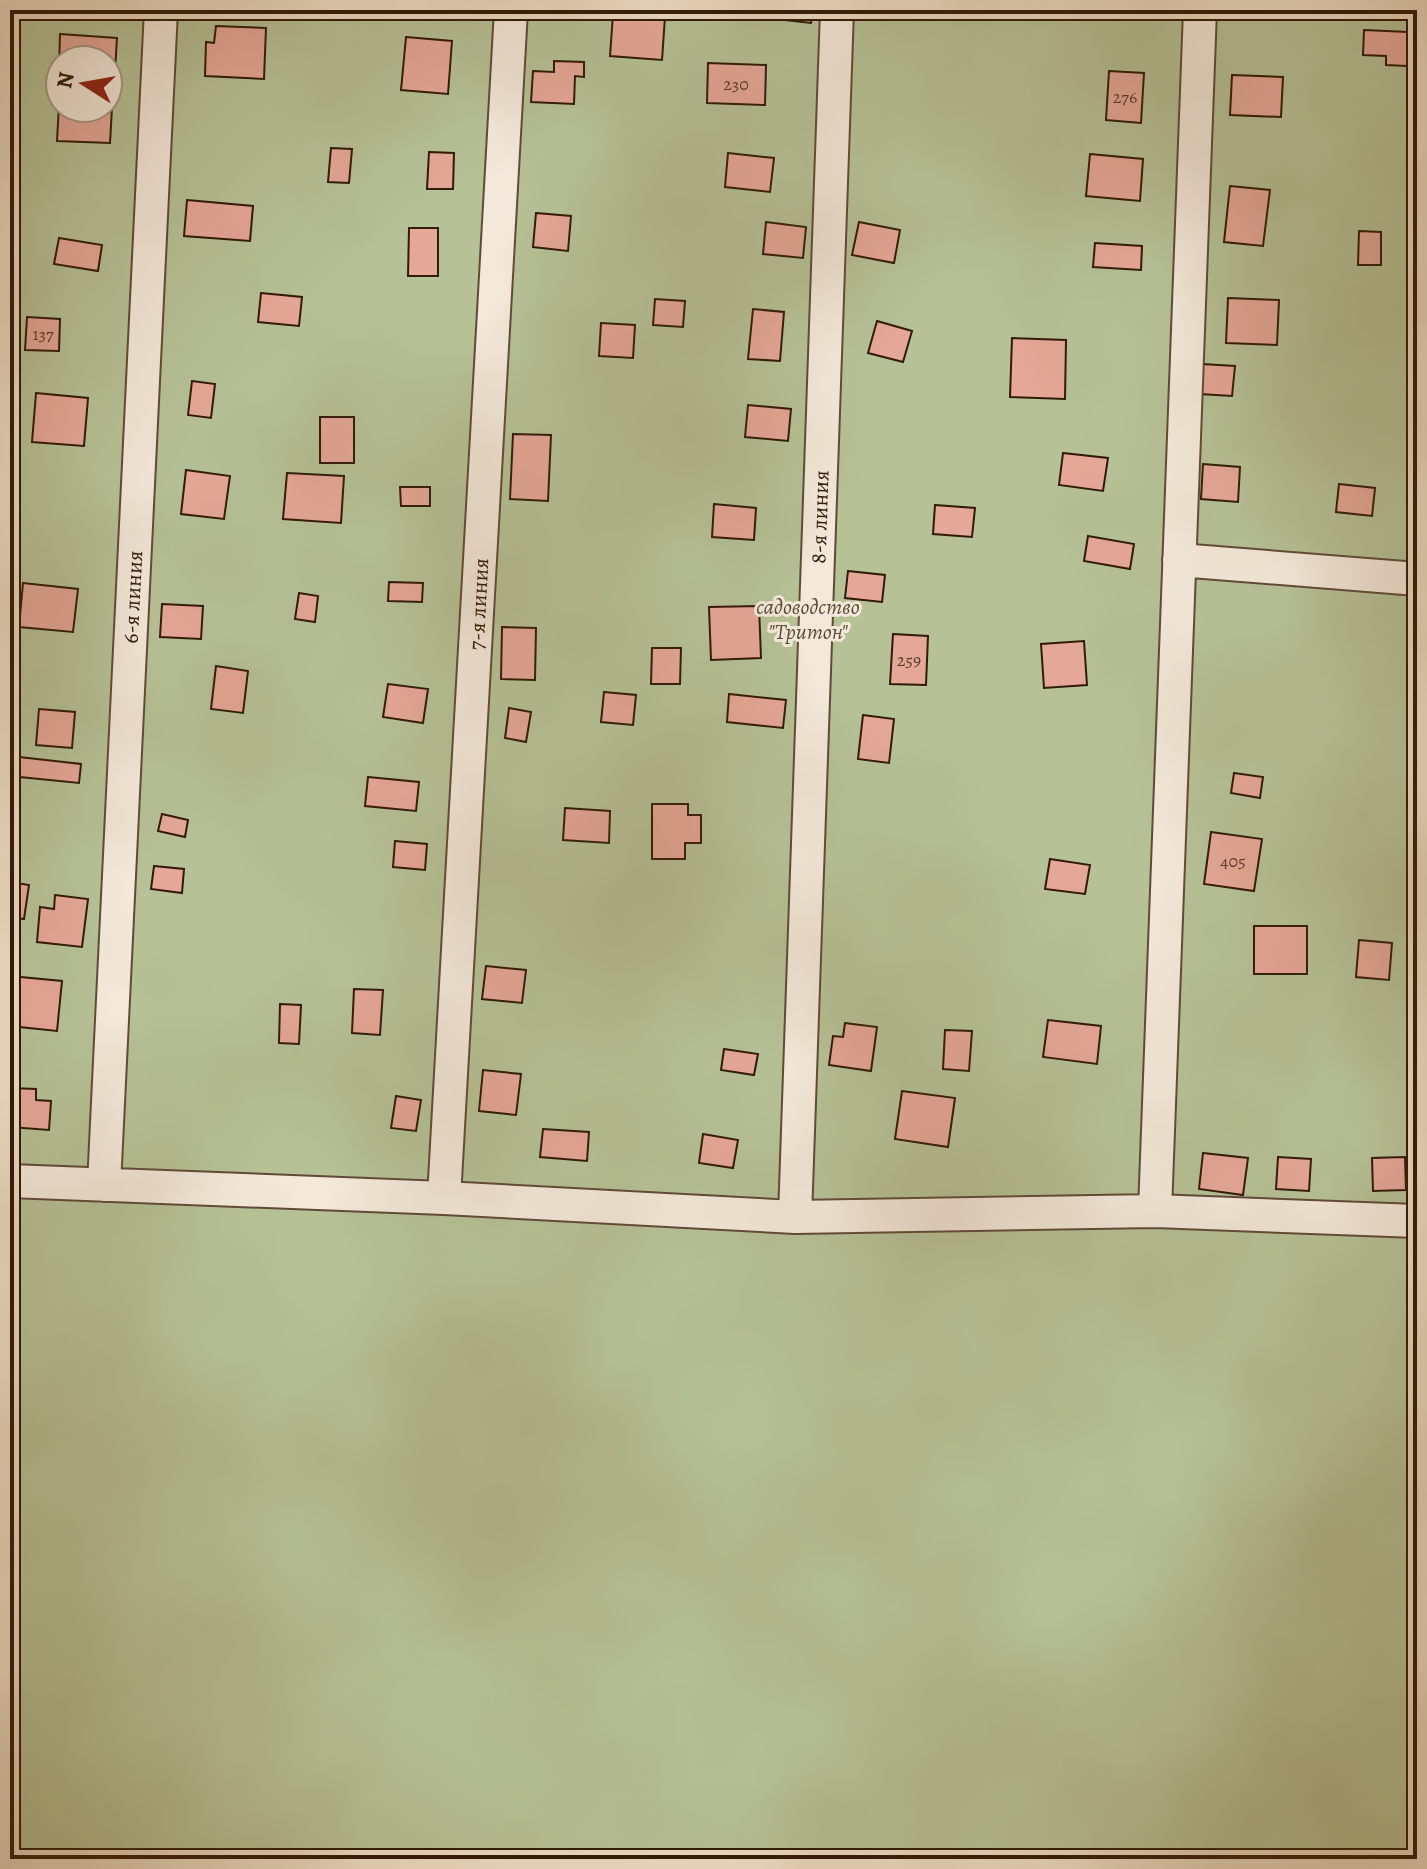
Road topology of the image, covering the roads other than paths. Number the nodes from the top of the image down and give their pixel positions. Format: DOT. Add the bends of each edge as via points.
graph roads {
  1 [pos="161,10"];
  2 [pos="511,10"];
  3 [pos="837,10"];
  4 [pos="1200,10"];
  5 [pos="1179,560"];
  6 [pos="1417,579"];
  7 [pos="10,1181"];
  8 [pos="104,1185"];
  9 [pos="444,1198"];
  10 [pos="1155,1211"];
  11 [pos="795,1217"];
  12 [pos="1417,1221"];
  1 -- 8 [label="street, 6-я линия"];
  2 -- 9 [label="street, 7-я линия"];
  3 -- 11 [label="street, 8-я линия"];
  4 -- 5 [label="street"];
  5 -- 6 [label="street"];
  5 -- 10 [label="street"];
  7 -- 8 [label="street"];
  8 -- 9 [label="street"];
  9 -- 11 [label="street"];
  10 -- 11 [label="street"];
  10 -- 12 [label="street"];
}
